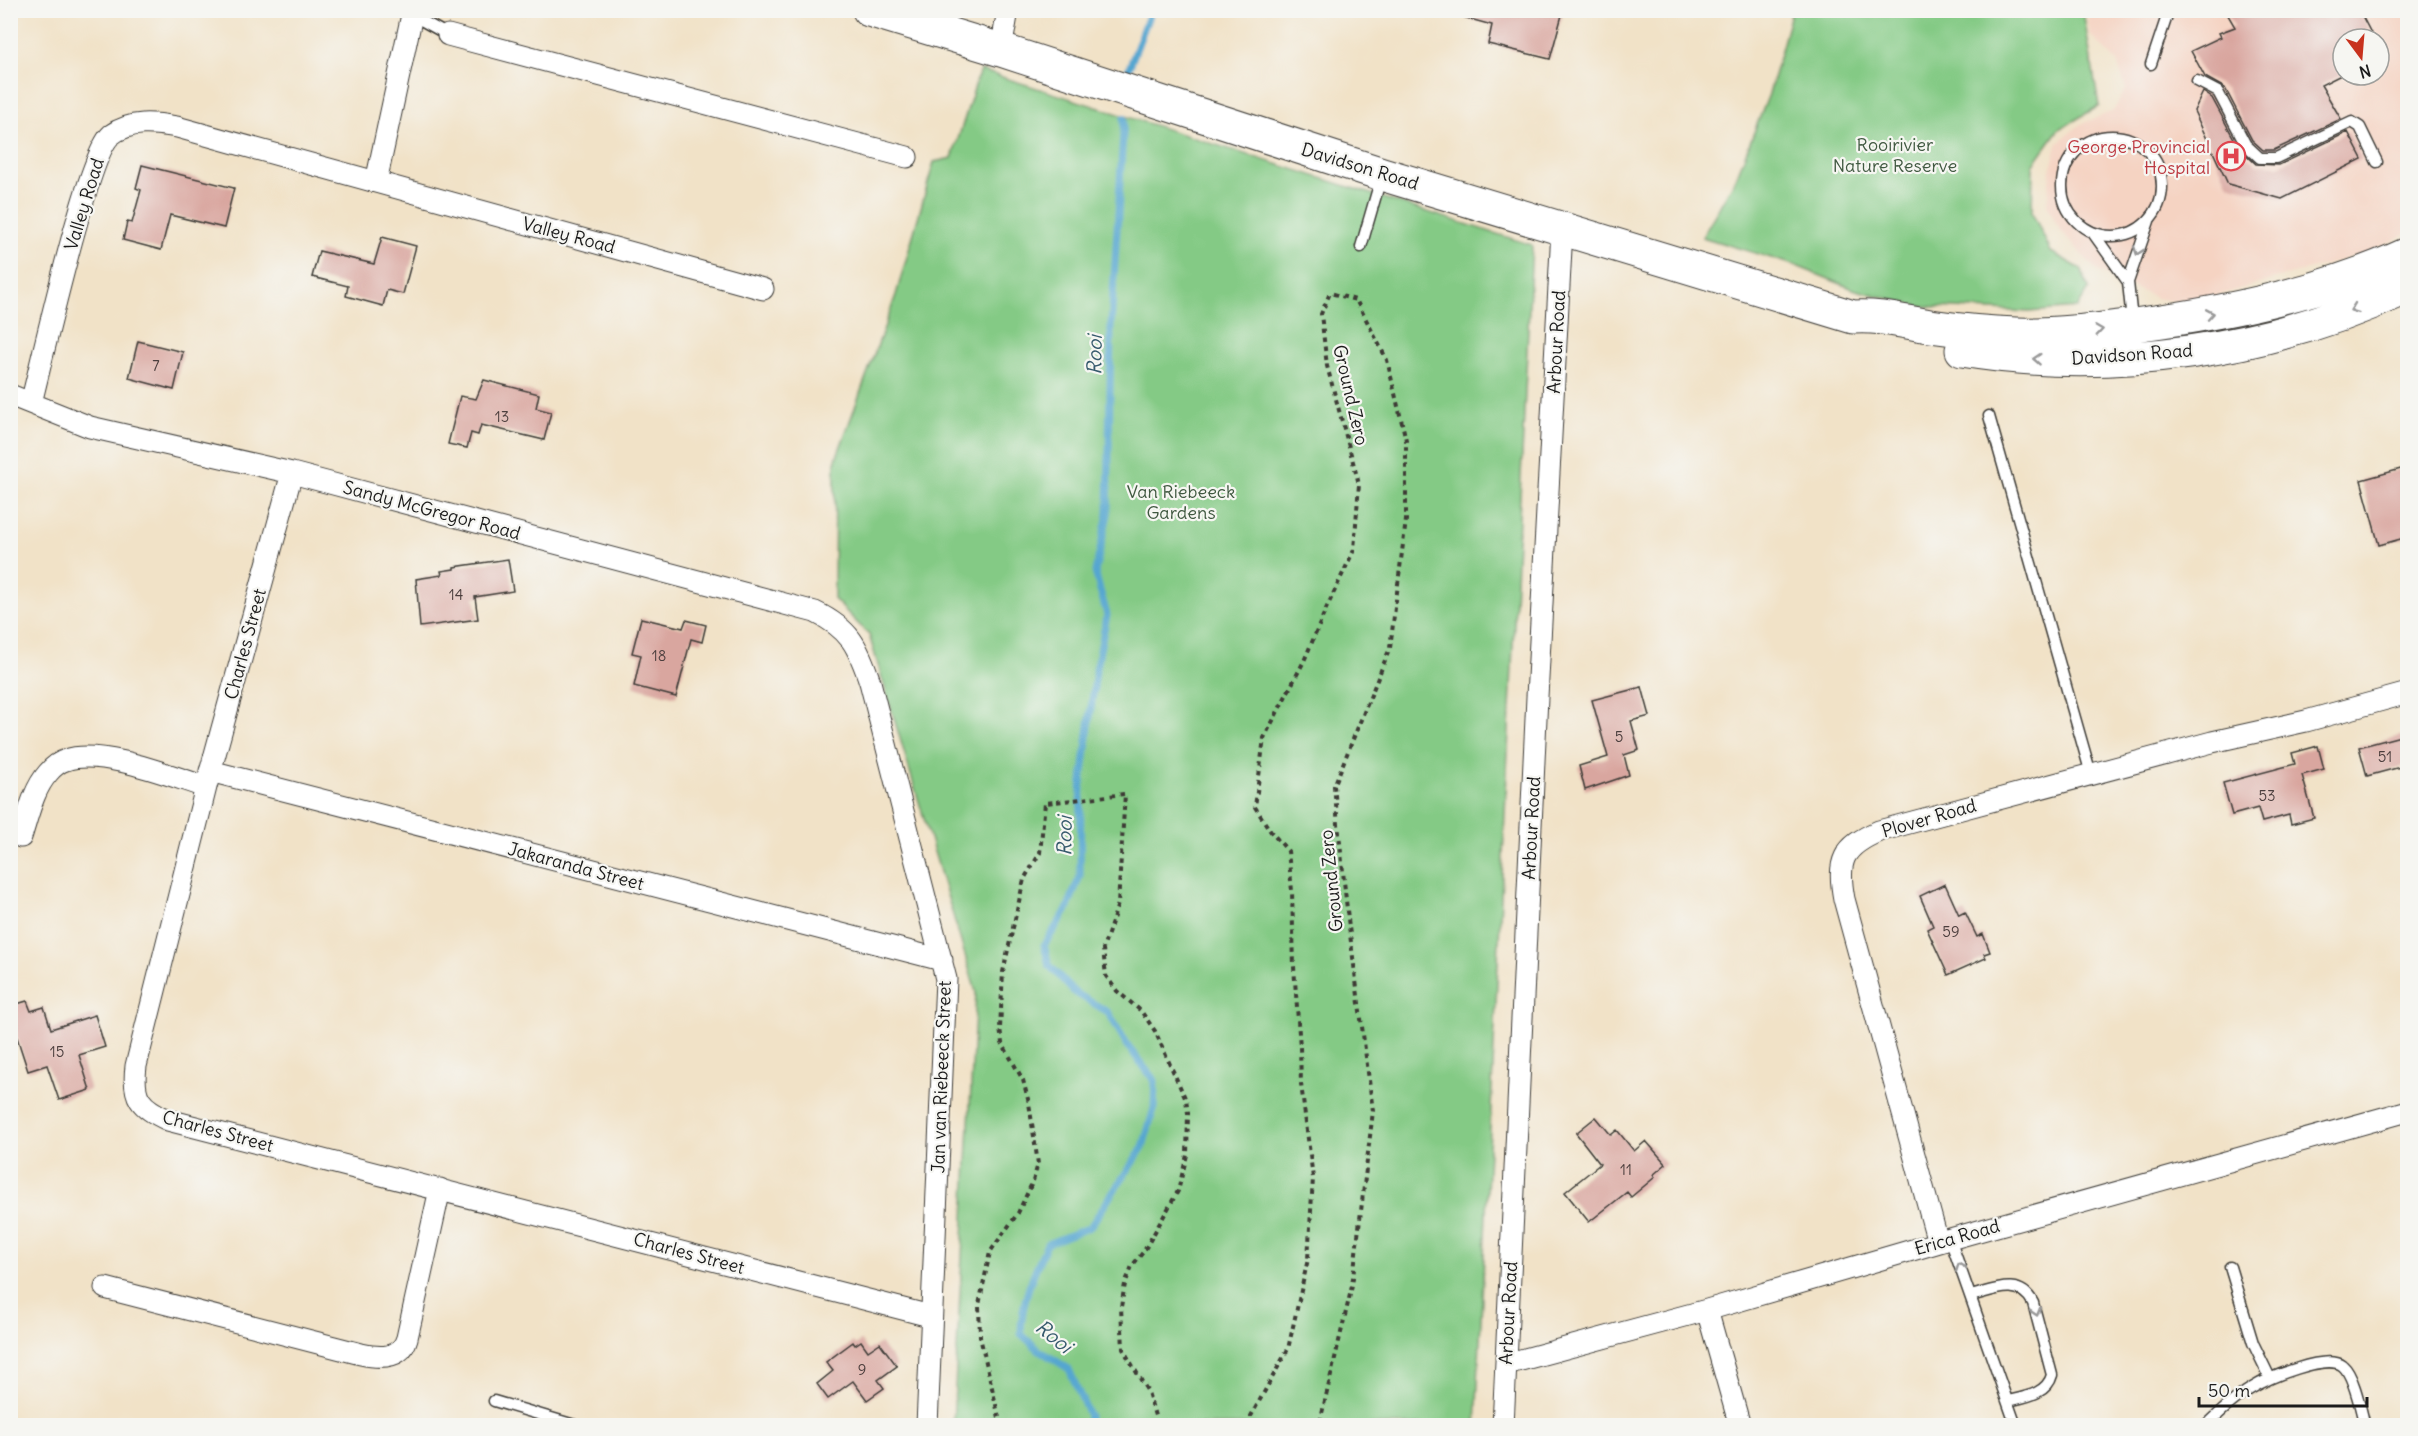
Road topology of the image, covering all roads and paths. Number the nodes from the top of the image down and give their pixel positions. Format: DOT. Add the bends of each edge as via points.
graph roads {
  1 [pos="869,10"];
  2 [pos="1008,10"];
  3 [pos="2169,10"];
  4 [pos="412,13"];
  5 [pos="448,35"];
  6 [pos="1001,50"];
  7 [pos="2151,64"];
  8 [pos="2197,81"];
  9 [pos="907,157"];
  10 [pos="2377,162"];
  11 [pos="1382,174"];
  12 [pos="376,182"];
  13 [pos="2149,220"];
  14 [pos="1562,230"];
  15 [pos="2093,232"];
  16 [pos="1361,247"];
  17 [pos="2408,254"];
  18 [pos="2128,282"];
  19 [pos="2408,287"];
  20 [pos="763,289"];
  21 [pos="2135,341"];
  22 [pos="10,395"];
  23 [pos="31,403"];
  24 [pos="1989,416"];
  25 [pos="292,473"];
  26 [pos="849,635"];
  27 [pos="2408,693"];
  28 [pos="2091,774"];
  29 [pos="208,779"];
  30 [pos="21,837"];
  31 [pos="942,960"];
  32 [pos="2408,1111"];
  33 [pos="440,1189"];
  34 [pos="1944,1240"];
  35 [pos="2230,1267"];
  36 [pos="105,1288"];
  37 [pos="1971,1296"];
  38 [pos="1707,1310"];
  39 [pos="930,1316"];
  40 [pos="1506,1364"];
  41 [pos="2270,1378"];
  42 [pos="494,1401"];
  43 [pos="2008,1401"];
  44 [pos="578,1425"];
  45 [pos="927,1425"];
  46 [pos="1001,1425"];
  47 [pos="1158,1425"];
  48 [pos="1251,1425"];
  49 [pos="1319,1425"];
  50 [pos="1503,1425"];
  51 [pos="1740,1425"];
  52 [pos="2016,1425"];
  53 [pos="2206,1425"];
  54 [pos="2365,1425"];
  1 -- 6 [label="highway, Davidson Road"];
  2 -- 6 [label="street"];
  3 -- 7 [label="lane"];
  4 -- 5 [label="lane"];
  4 -- 12 [label="street"];
  5 -- 9 [label="street"];
  6 -- 11 [label="highway, Davidson Road"];
  8 -- 10 [label="lane" via="2218,92 2246,145 2260,158 2276,158 2352,122 2360,128"];
  11 -- 14 [label="highway, Davidson Road"];
  11 -- 16 [label="lane"];
  12 -- 20 [label="street, Valley Road"];
  12 -- 23 [label="street, Valley Road" via="165,124 138,124 111,135 102,145 79,215"];
  13 -- 15 [label="lane" via="2132,232 2113,236"];
  13 -- 15 [label="lane" via="2162,191 2157,164 2138,143 2125,137 2100,137 2074,154 2064,170 2062,183 2066,207 2082,226"];
  13 -- 18 [label="lane, one-way"];
  14 -- 21 [label="highway, Davidson Road" via="1853,317 1873,330 1900,339 2051,360"];
  14 -- 40 [label="street, Arbour Road"];
  15 -- 18 [label="lane"];
  21 -- 17 [label="highway, Davidson Road, one-way" via="2205,315 2324,285"];
  18 -- 21 [label="lane"];
  19 -- 21 [label="highway, Davidson Road, one-way" via="2341,314 2207,349"];
  22 -- 23 [label="street, Sandy McGregor Road"];
  23 -- 25 [label="street, Sandy McGregor Road" via="90,427"];
  24 -- 28 [label="lane"];
  25 -- 26 [label="street, Sandy McGregor Road" via="814,612"];
  25 -- 29 [label="street, Charles Street"];
  26 -- 31 [label="street, Jan van Riebeeck Street" via="870,682"];
  27 -- 28 [label="street, Plover Road"];
  28 -- 34 [label="street, Plover Road" via="1879,831 1852,847 1840,868 1844,899"];
  29 -- 30 [label="street, Jakaranda Street" via="98,757 68,759 60,762 39,786"];
  29 -- 31 [label="street, Jakaranda Street"];
  29 -- 33 [label="street, Charles Street" via="136,1066 136,1095 142,1104 168,1120"];
  31 -- 39 [label="street, Jan van Riebeeck Street" via="946,1002"];
  32 -- 34 [label="street, Erica Road"];
  33 -- 36 [label="street" via="407,1338 402,1350 393,1355 361,1354"];
  33 -- 39 [label="street, Charles Street"];
  37 -- 34 [label="lane, one-way"];
  34 -- 38 [label="street, Erica Road"];
  35 -- 41 [label="lane" via="2253,1343"];
  37 -- 43 [label="lane"];
  37 -- 43 [label="lane, one-way" via="2018,1287 2033,1303 2052,1375 2050,1383 2044,1389"];
  38 -- 40 [label="street, Erica Road"];
  38 -- 51 [label="street"];
  39 -- 45 [label="street, Jan van Riebeeck Street"];
  40 -- 50 [label="street, Arbour Road"];
  41 -- 53 [label="lane" via="2228,1404"];
  41 -- 54 [label="lane" via="2326,1361 2338,1362 2349,1373"];
  42 -- 44 [label="lane"];
  43 -- 52 [label="lane"];
  46 -- 47 [label="path" via="980,1337 979,1305 990,1252 1018,1213 1038,1164 1023,1080 1002,1043 1003,972 1024,879 1040,853 1045,802 1125,794 1118,904 1103,949 1106,976 1155,1031 1188,1113 1187,1155 1178,1191 1132,1266 1121,1307 1123,1348 1148,1392"];
  48 -- 49 [label="path, Ground Zero" via="1251,1416 1288,1349 1308,1259 1313,1178 1301,1084 1288,851 1255,807 1264,738 1354,550 1359,484 1327,366 1321,314 1330,293 1356,300 1387,360 1406,440 1406,519 1390,648 1334,786 1373,1111 1352,1286"];
}
